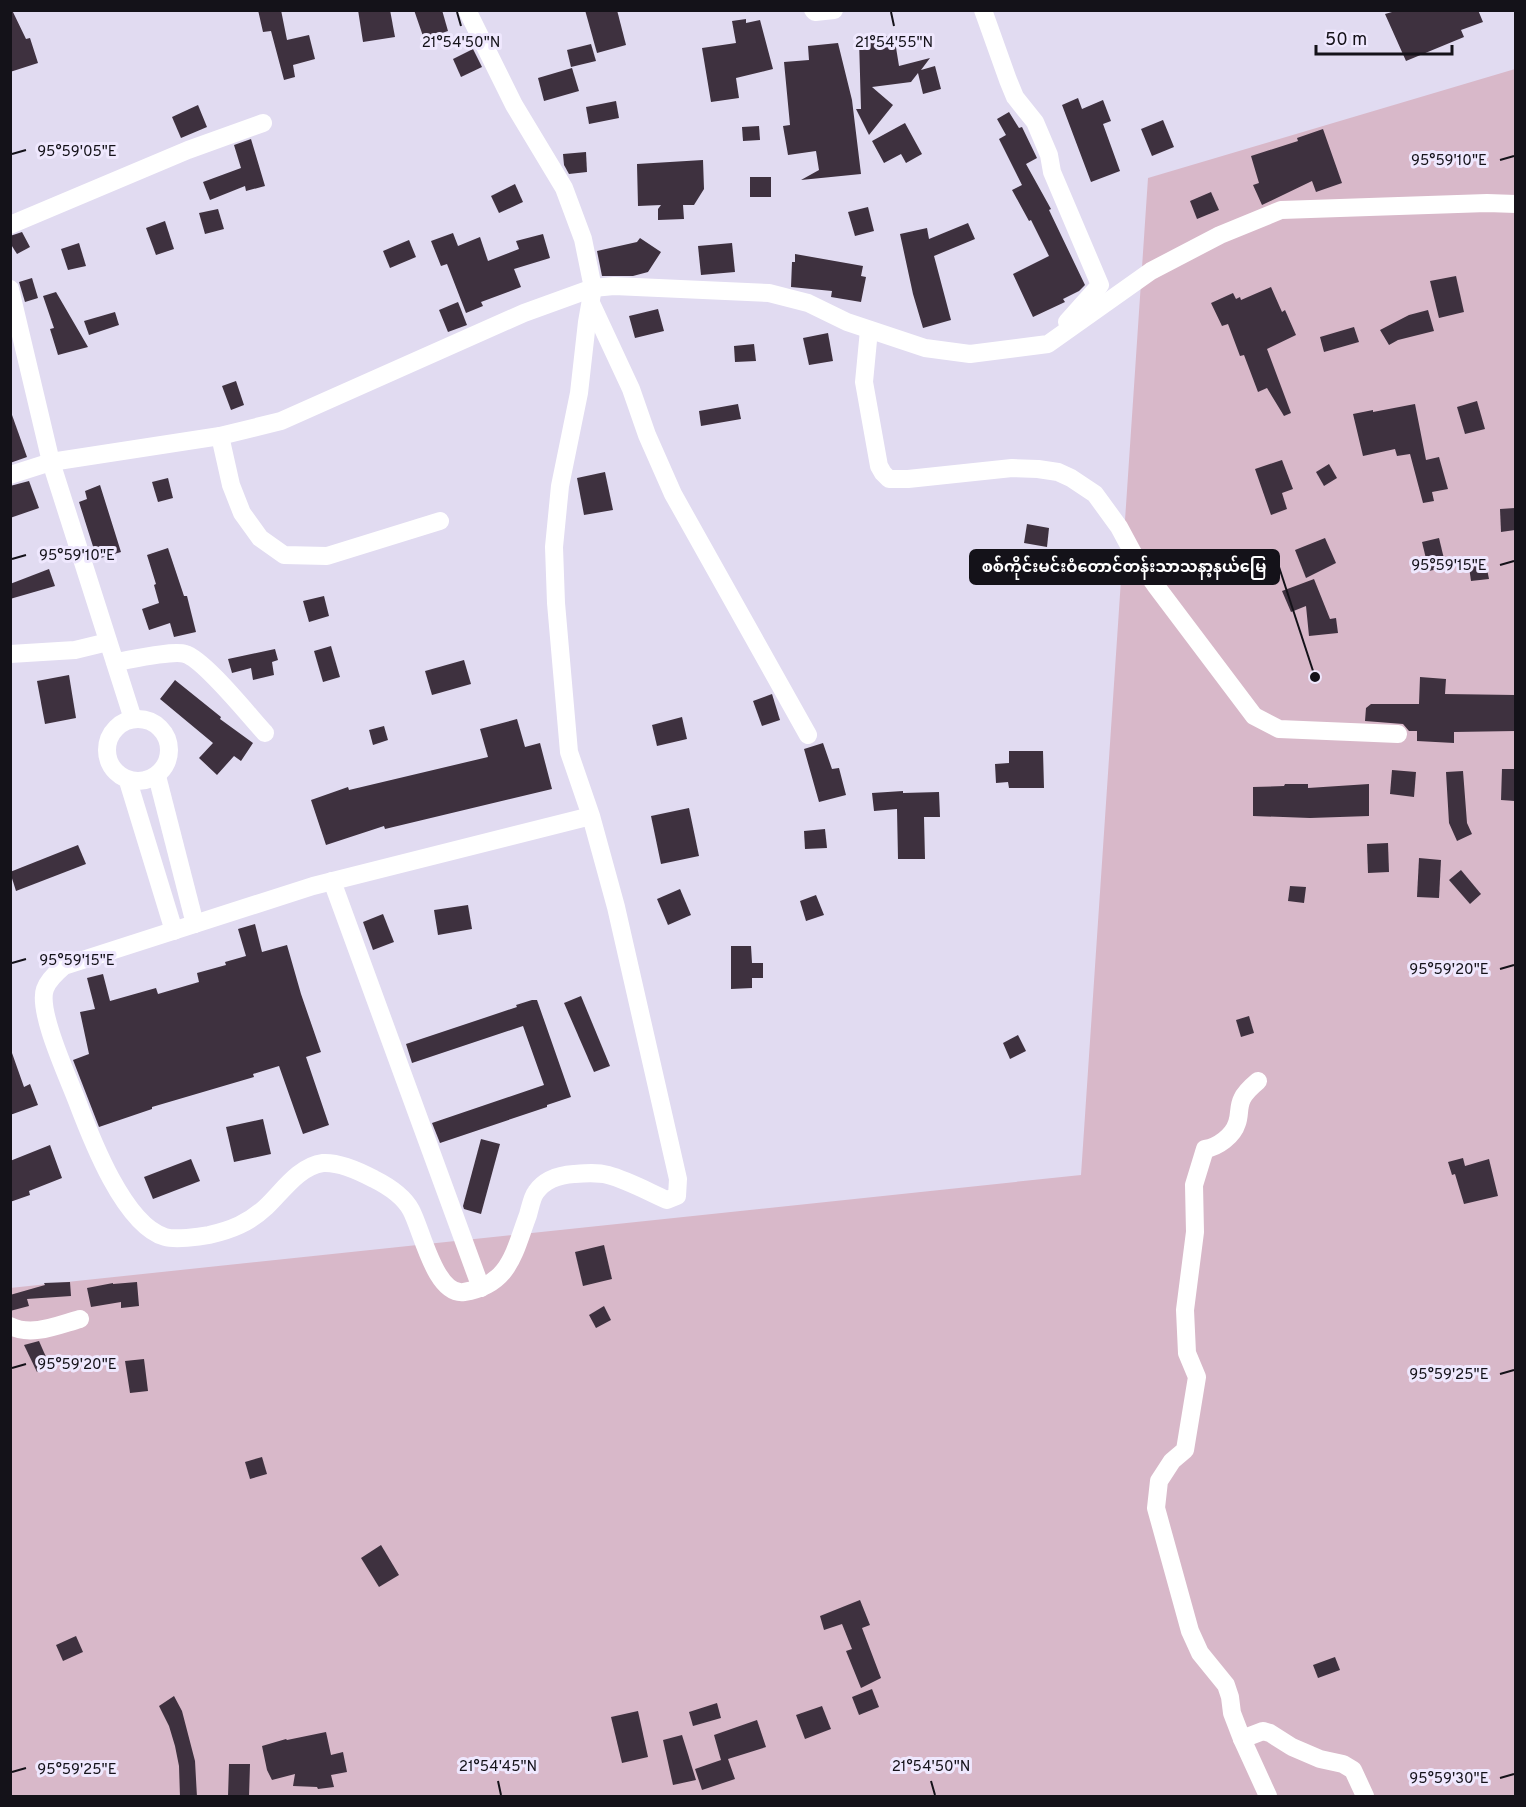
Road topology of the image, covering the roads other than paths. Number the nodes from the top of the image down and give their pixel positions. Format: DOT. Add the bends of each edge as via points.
graph roads {
  1 [pos="467,10"];
  2 [pos="813,10"];
  3 [pos="834,10"];
  4 [pos="983,10"];
  5 [pos="263,123"];
  6 [pos="1515,204"];
  7 [pos="10,225"];
  8 [pos="11,295"];
  9 [pos="592,295"];
  10 [pos="869,330"];
  11 [pos="1048,344"];
  12 [pos="220,436"];
  13 [pos="51,462"];
  14 [pos="10,475"];
  15 [pos="440,522"];
  16 [pos="108,642"];
  17 [pos="10,654"];
  18 [pos="115,662"];
  19 [pos="133,719"];
  20 [pos="265,733"];
  21 [pos="1398,734"];
  22 [pos="808,735"];
  23 [pos="157,776"];
  24 [pos="128,781"];
  25 [pos="591,816"];
  26 [pos="332,881"];
  27 [pos="195,924"];
  28 [pos="174,931"];
  29 [pos="1258,1081"];
  30 [pos="481,1288"];
  31 [pos="80,1319"];
  32 [pos="10,1326"];
  33 [pos="1242,1739"];
  34 [pos="1268,1797"];
  35 [pos="1365,1797"];
  1 -- 9 [label="street" via="514,105 564,188 583,239"];
  2 -- 3 [label="street"];
  4 -- 11 [label="street" via="1015,97 1035,122 1100,285"];
  5 -- 7 [label="street" via="178,154"];
  6 -- 11 [label="street" via="1281,210 1220,235 1151,271"];
  8 -- 13 [label="street"];
  9 -- 10 [label="street" via="614,286 769,293 808,303"];
  9 -- 12 [label="street" via="513,318 290,417"];
  9 -- 22 [label="street" via="673,494"];
  9 -- 25 [label="street" via="579,393 560,486 554,547 569,752"];
  10 -- 11 [label="street" via="924,348 970,354"];
  10 -- 21 [label="street" via="864,382 879,466 889,479 1012,468 1058,472 1071,478 1095,494 1156,586 1254,716 1279,729"];
  12 -- 13 [label="street"];
  12 -- 15 [label="street" via="242,513 260,538 284,555 327,556"];
  13 -- 14 [label="street"];
  13 -- 16 [label="street"];
  16 -- 17 [label="street" via="75,650"];
  16 -- 18 [label="street"];
  18 -- 19 [label="street"];
  18 -- 20 [label="street" via="185,654 208,670"];
  19 -- 23 [label="street" via="147,720 167,738 170,752"];
  19 -- 24 [label="street" via="110,734 106,748 108,762"];
  23 -- 24 [label="street" via="143,782"];
  23 -- 27 [label="street"];
  24 -- 28 [label="street"];
  25 -- 26 [label="street"];
  25 -- 30 [label="street" via="678,1179 677,1196 667,1200 609,1175 558,1175 536,1192 510,1265 495,1282"];
  26 -- 27 [label="street"];
  26 -- 30 [label="street"];
  27 -- 28 [label="street"];
  28 -- 30 [label="street" via="64,966 45,989 44,1012 90,1136 120,1195 142,1225 166,1238 202,1237 228,1230 246,1223 306,1170 322,1163 343,1165 394,1191 410,1208 443,1284 460,1293"];
  29 -- 33 [label="street" via="1243,1096 1231,1132 1218,1147 1205,1149 1194,1185 1195,1232 1185,1331 1187,1353 1197,1377 1185,1450 1159,1481 1156,1508 1190,1631 1200,1653 1226,1685"];
  31 -- 32 [label="street" via="34,1331 19,1331"];
  33 -- 34 [label="street"];
  33 -- 35 [label="street" via="1270,1732 1292,1747 1343,1764 1353,1770"];
}
